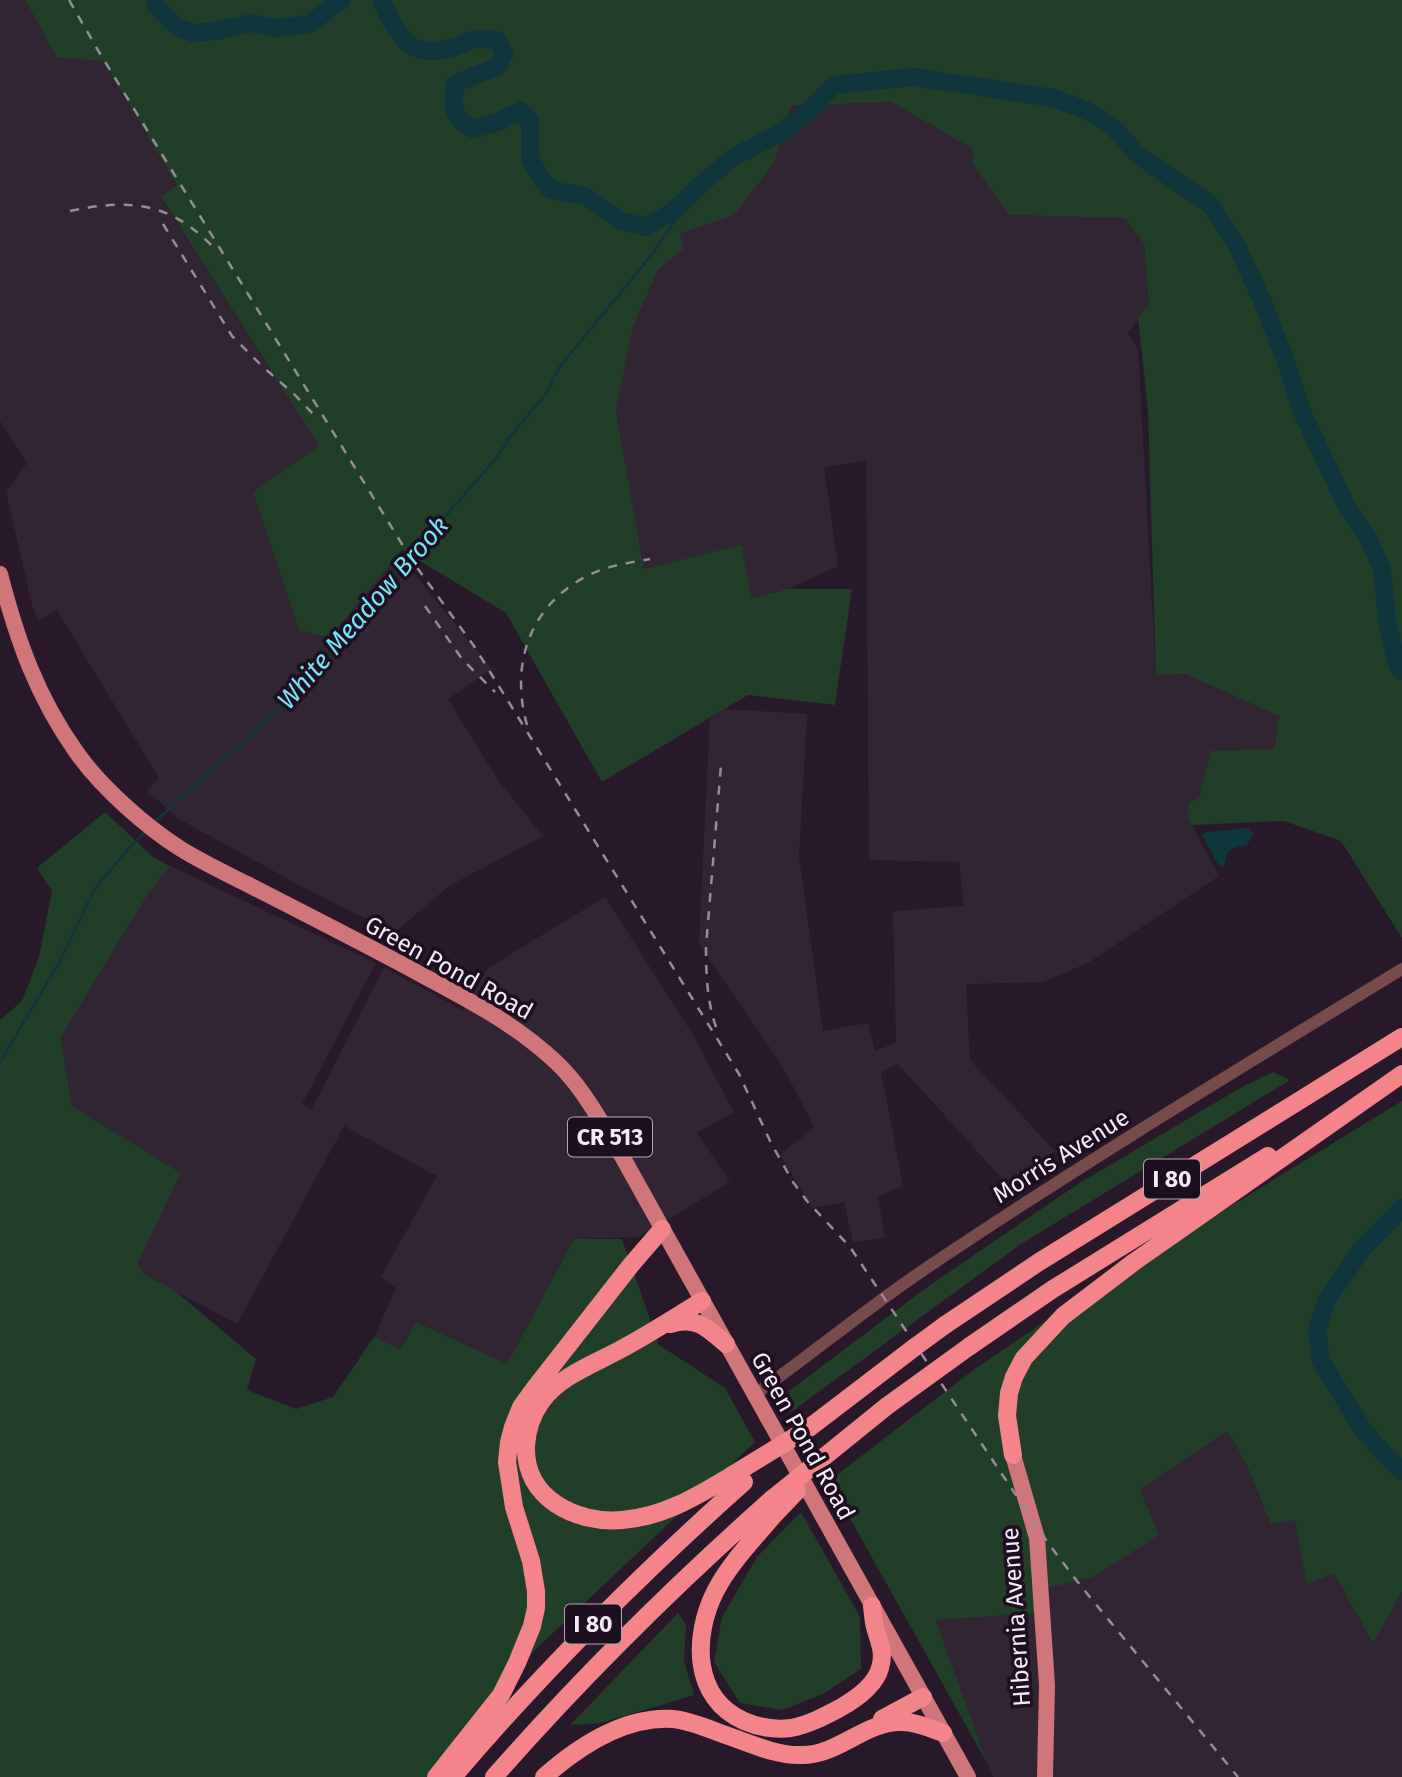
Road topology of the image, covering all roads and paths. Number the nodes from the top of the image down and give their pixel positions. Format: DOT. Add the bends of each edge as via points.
graph roads {
  1 [pos="0,575"];
  2 [pos="1402,969"];
  3 [pos="1402,1037"];
  4 [pos="1402,1074"];
  5 [pos="662,1229"];
  6 [pos="702,1301"];
  7 [pos="654,1330"];
  8 [pos="726,1344"];
  9 [pos="754,1395"];
  10 [pos="1013,1455"];
  11 [pos="739,1478"];
  12 [pos="773,1508"];
  13 [pos="872,1606"];
  14 [pos="923,1697"];
  15 [pos="869,1730"];
  16 [pos="943,1733"];
  17 [pos="436,1777"];
  18 [pos="453,1777"];
  19 [pos="494,1777"];
  20 [pos="544,1777"];
  21 [pos="968,1777"];
  22 [pos="1045,1777"];
  1 -- 5 [label="main road, Green Pond Road / CR 513" via="33,679 77,754 100,780 180,849 464,997 533,1041 590,1102"];
  2 -- 9 [label="street, Morris Avenue" via="1049,1187 914,1277"];
  3 -- 11 [label="highway, I 80, bridge" via="1084,1233 945,1325"];
  4 -- 10 [label="highway" via="1063,1315 1014,1377 1007,1416"];
  4 -- 12 [label="highway, I 80, bridge" via="1083,1270 970,1346 856,1430"];
  5 -- 6 [label="main road, Green Pond Road / CR 513"];
  5 -- 17 [label="highway" via="521,1407 506,1462 531,1560 536,1599 532,1626 501,1695"];
  6 -- 7 [label="highway"];
  6 -- 8 [label="main road, Green Pond Road / CR 513"];
  7 -- 8 [label="highway" via="693,1322 703,1324"];
  7 -- 11 [label="highway" via="567,1378 542,1400 527,1436 527,1465 536,1486 570,1512 604,1521 642,1517"];
  8 -- 9 [label="main road, Green Pond Road / CR 513"];
  9 -- 13 [label="main road, Green Pond Road / CR 513"];
  10 -- 22 [label="main road, Hibernia Avenue" via="1037,1538 1047,1685"];
  11 -- 18 [label="highway, I 80" via="570,1647"];
  12 -- 13 [label="highway" via="716,1591 705,1616 702,1668 721,1706 753,1724 790,1728 850,1702 868,1688 881,1666 883,1653"];
  12 -- 19 [label="highway, I 80" via="700,1564 612,1649"];
  13 -- 14 [label="main road, Green Pond Road / CR 513"];
  14 -- 15 [label="highway"];
  14 -- 16 [label="main road, Green Pond Road / CR 513"];
  15 -- 16 [label="highway" via="901,1722"];
  15 -- 20 [label="highway" via="819,1754 799,1756 673,1719 645,1720 592,1741"];
  16 -- 21 [label="main road, Green Pond Road / CR 513"];
}
